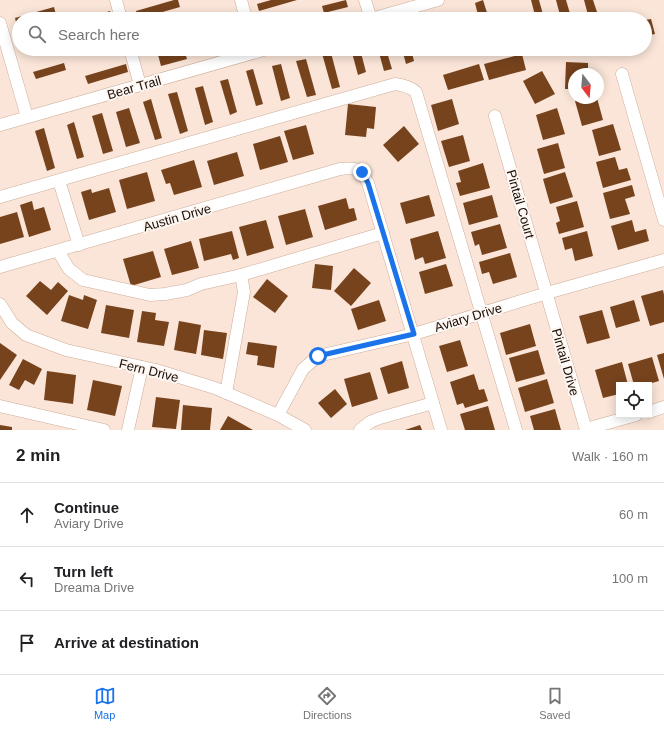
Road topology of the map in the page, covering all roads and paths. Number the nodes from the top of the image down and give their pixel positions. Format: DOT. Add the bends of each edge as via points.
graph roads {
  1 [pos="116,0"];
  2 [pos="241,0"];
  3 [pos="365,0"];
  4 [pos="438,0"];
  5 [pos="119,12"];
  6 [pos="244,12"];
  7 [pos="369,12"];
  8 [pos="396,12"];
  9 [pos="0,23"];
  10 [pos="132,56"];
  11 [pos="239,56"];
  12 [pos="622,74"];
  13 [pos="140,85"];
  14 [pos="495,116"];
  15 [pos="27,117"];
  16 [pos="0,124"];
  17 [pos="59,181"];
  18 [pos="0,197"];
  19 [pos="664,220"];
  20 [pos="383,233"];
  21 [pos="79,245"];
  22 [pos="58,251"];
  23 [pos="664,260"];
  24 [pos="0,268"];
  25 [pos="241,275"];
  26 [pos="547,293"];
  27 [pos="0,304"];
  28 [pos="482,313"];
  29 [pos="414,334"];
  30 [pos="142,367"];
  31 [pos="226,393"];
  32 [pos="433,403"];
  33 [pos="0,406"];
  34 [pos="664,407"];
  35 [pos="652,411"];
  36 [pos="278,416"];
  37 [pos="626,418"];
  38 [pos="104,430"];
  39 [pos="128,430"];
  40 [pos="305,430"];
  41 [pos="360,430"];
  42 [pos="441,430"];
  43 [pos="516,430"];
  44 [pos="586,430"];
  1 -- 5 [label="street"];
  2 -- 6 [label="street"];
  3 -- 7 [label="street"];
  4 -- 8 [label="street"];
  9 -- 15 [label="street"];
  10 -- 13 [label="street"];
  11 -- 13 [label="street, Bear Trail"];
  12 -- 19 [label="street"];
  13 -- 15 [label="street, Bear Trail"];
  14 -- 26 [label="street, Pintail Court"];
  15 -- 16 [label="street, Bear Trail"];
  17 -- 18 [label="street"];
  17 -- 21 [label="street"];
  17 -- 28 [label="street" via="401,84 416,92"];
  20 -- 21 [label="street, Austin Drive" via="368,183 362,172 353,168 340,169"];
  20 -- 25 [label="street"];
  20 -- 29 [label="street"];
  21 -- 22 [label="street, Austin Drive"];
  22 -- 24 [label="street, Austin Drive"];
  22 -- 25 [label="street" via="69,269 83,280 150,295 187,290 201,284"];
  23 -- 26 [label="street, Aviary Drive"];
  25 -- 31 [label="street" via="244,292"];
  26 -- 28 [label="street, Aviary Drive"];
  26 -- 44 [label="street, Pintail Drive"];
  27 -- 30 [label="street, Fern Drive" via="12,323 26,335 66,350"];
  28 -- 29 [label="street, Aviary Drive"];
  28 -- 43 [label="street"];
  29 -- 32 [label="street"];
  29 -- 36 [label="street, Aviary Drive" via="318,356 303,369"];
  30 -- 31 [label="street, Fern Drive"];
  30 -- 39 [label="street"];
  31 -- 36 [label="street, Fern Drive"];
  32 -- 41 [label="street" via="380,418"];
  32 -- 42 [label="street"];
  33 -- 38 [label="street"];
  34 -- 35 [label="street"];
  36 -- 40 [label="street, Fern Drive"];
  37 -- 44 [label="street"];
}
